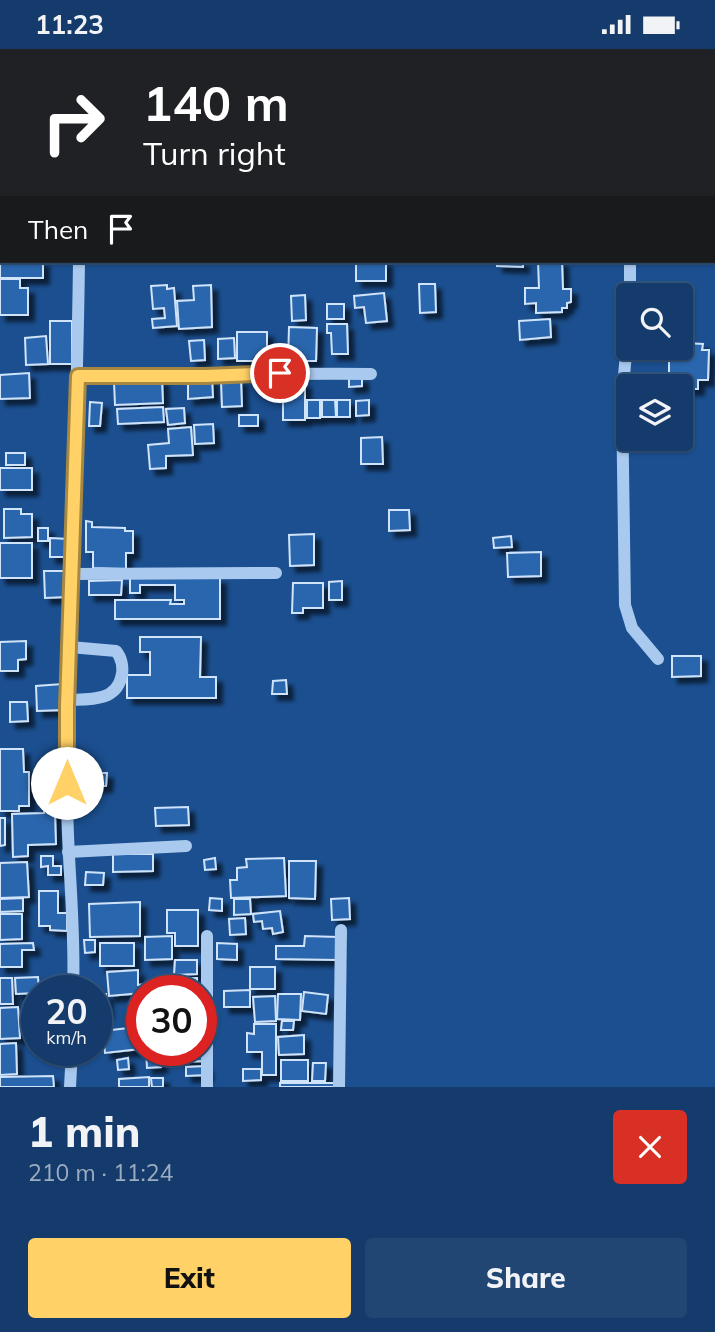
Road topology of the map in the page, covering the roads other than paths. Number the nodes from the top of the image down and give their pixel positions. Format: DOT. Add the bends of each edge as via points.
graph roads {
  1 [pos="79,263"];
  2 [pos="630,263"];
  3 [pos="630,283"];
  4 [pos="625,360"];
  5 [pos="371,374"];
  6 [pos="78,376"];
  7 [pos="276,573"];
  8 [pos="72,574"];
  9 [pos="69,647"];
  10 [pos="659,659"];
  11 [pos="68,700"];
  12 [pos="186,846"];
  13 [pos="68,852"];
  14 [pos="341,930"];
  15 [pos="207,936"];
  16 [pos="74,975"];
  17 [pos="72,1066"];
  18 [pos="71,1087"];
  19 [pos="207,1087"];
  20 [pos="338,1087"];
  1 -- 6 [label="street"];
  2 -- 3 [label="street"];
  4 -- 10 [label="street" via="625,605 632,628"];
  5 -- 6 [label="street"];
  6 -- 8 [label="street"];
  7 -- 8 [label="street"];
  8 -- 9 [label="street"];
  9 -- 11 [label="street"];
  9 -- 11 [label="street" via="117,650 123,673 111,694"];
  11 -- 13 [label="street"];
  12 -- 13 [label="street"];
  13 -- 16 [label="street"];
  14 -- 20 [label="street"];
  15 -- 19 [label="street"];
  17 -- 18 [label="street"];
}
